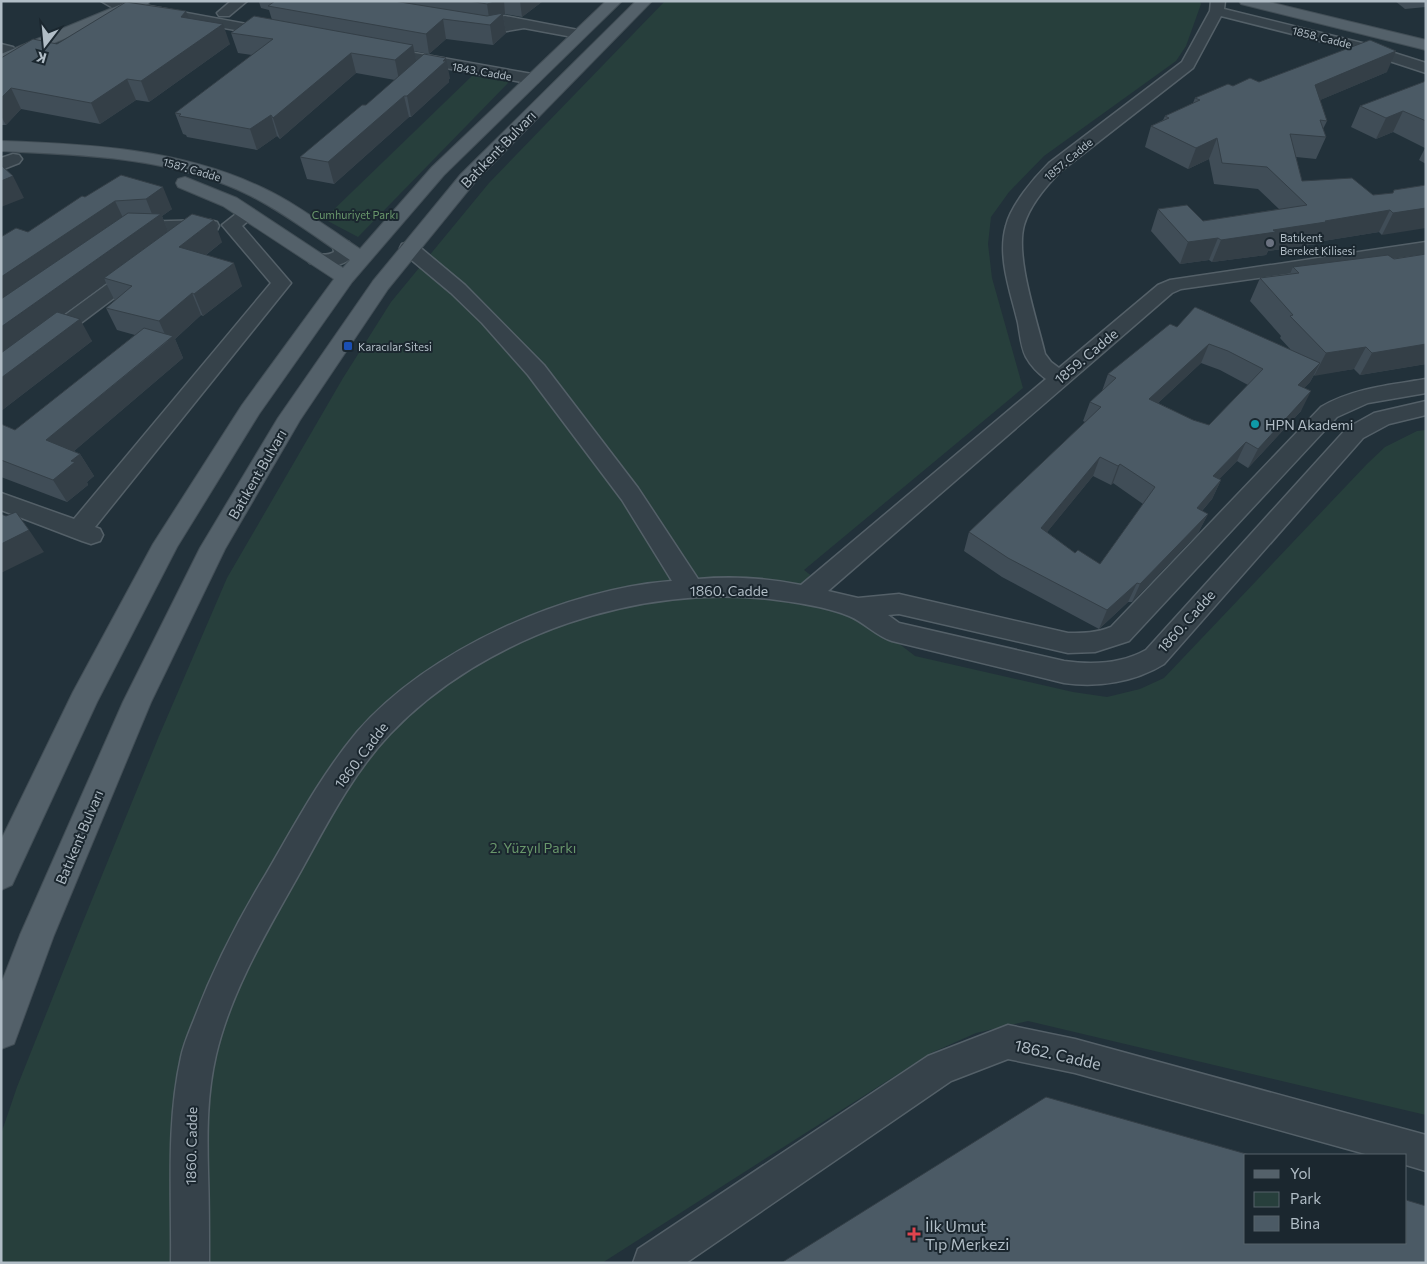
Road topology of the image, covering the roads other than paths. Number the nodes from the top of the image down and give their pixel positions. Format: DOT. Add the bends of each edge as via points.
graph roads {
  1 [pos="155,1"];
  2 [pos="240,1"];
  3 [pos="615,1"];
  4 [pos="645,1"];
  5 [pos="1246,1"];
  6 [pos="1306,1"];
  7 [pos="123,3"];
  8 [pos="1217,6"];
  9 [pos="224,13"];
  10 [pos="464,19"];
  11 [pos="1426,31"];
  12 [pos="578,34"];
  13 [pos="368,44"];
  14 [pos="1426,45"];
  15 [pos="3,52"];
  16 [pos="1426,68"];
  17 [pos="537,74"];
  18 [pos="4,157"];
  19 [pos="239,219"];
  20 [pos="199,226"];
  21 [pos="118,238"];
  22 [pos="175,243"];
  23 [pos="409,248"];
  24 [pos="1426,248"];
  25 [pos="352,252"];
  26 [pos="316,259"];
  27 [pos="151,261"];
  28 [pos="345,278"];
  29 [pos="1,372"];
  30 [pos="1060,378"];
  31 [pos="1426,386"];
  32 [pos="1426,408"];
  33 [pos="1,501"];
  34 [pos="85,533"];
  35 [pos="690,589"];
  36 [pos="806,595"];
  37 [pos="858,608"];
  38 [pos="1,875"];
  39 [pos="1,1031"];
  40 [pos="1426,1153"];
  41 [pos="190,1263"];
  42 [pos="652,1263"];
  1 -- 9 [label="street"];
  2 -- 9 [label="street"];
  3 -- 12 [label="main road, Batıkent Bulvarı"];
  4 -- 23 [label="main road, Batıkent Bulvarı" via="468,178"];
  5 -- 14 [label="main road"];
  6 -- 11 [label="main road"];
  7 -- 9 [label="street" via="288,30"];
  7 -- 15 [label="main road"];
  8 -- 16 [label="street, 1858. Cadde"];
  8 -- 30 [label="street, 1857. Cadde" via="1188,64 1055,167 1020,213 1012,242 1014,263 1035,355 1044,367"];
  10 -- 12 [label="street" via="523,24"];
  12 -- 17 [label="main road, Batıkent Bulvarı"];
  13 -- 17 [label="street, 1843. Cadde"];
  17 -- 25 [label="main road, Batıkent Bulvarı"];
  18 -- 19 [label="main road, 1587. Cadde" via="77,162 157,174 212,194"];
  18 -- 25 [label="main road, 1587. Cadde" via="58,148 118,153 188,167 256,192"];
  19 -- 20 [label="street"];
  19 -- 26 [label="main road, 1587. Cadde"];
  19 -- 34 [label="street" via="281,283"];
  20 -- 21 [label="street" via="133,228"];
  20 -- 22 [label="street"];
  23 -- 35 [label="street" via="470,301 536,370 630,494"];
  23 -- 39 [label="main road, Batıkent Bulvarı" via="380,285 290,418 213,548 137,702"];
  24 -- 30 [label="street, 1859. Cadde" via="1170,286"];
  25 -- 26 [label="street" via="338,259"];
  25 -- 28 [label="main road, Batıkent Bulvarı"];
  26 -- 28 [label="main road, 1587. Cadde"];
  27 -- 29 [label="street"];
  28 -- 38 [label="main road, Batıkent Bulvarı" via="250,410 166,544 83,700"];
  30 -- 36 [label="street, 1859. Cadde"];
  31 -- 37 [label="street, 1860. Cadde" via="1357,399 1329,412 1120,634 1109,640 1068,643 899,604"];
  32 -- 37 [label="street, 1860. Cadde" via="1382,418 1355,433 1155,657 1132,668 1100,674 1064,672 892,631"];
  33 -- 34 [label="street"];
  35 -- 36 [label="street, 1860. Cadde" via="766,589"];
  35 -- 41 [label="street, 1860. Cadde" via="584,607 490,645 457,664 400,707 357,755 308,830 241,948 217,1000 201,1046 189,1118"];
  36 -- 37 [label="street, 1860. Cadde"];
  40 -- 42 [label="street, 1862. Cadde" via="1075,1056 1008,1042 940,1068"];
}
